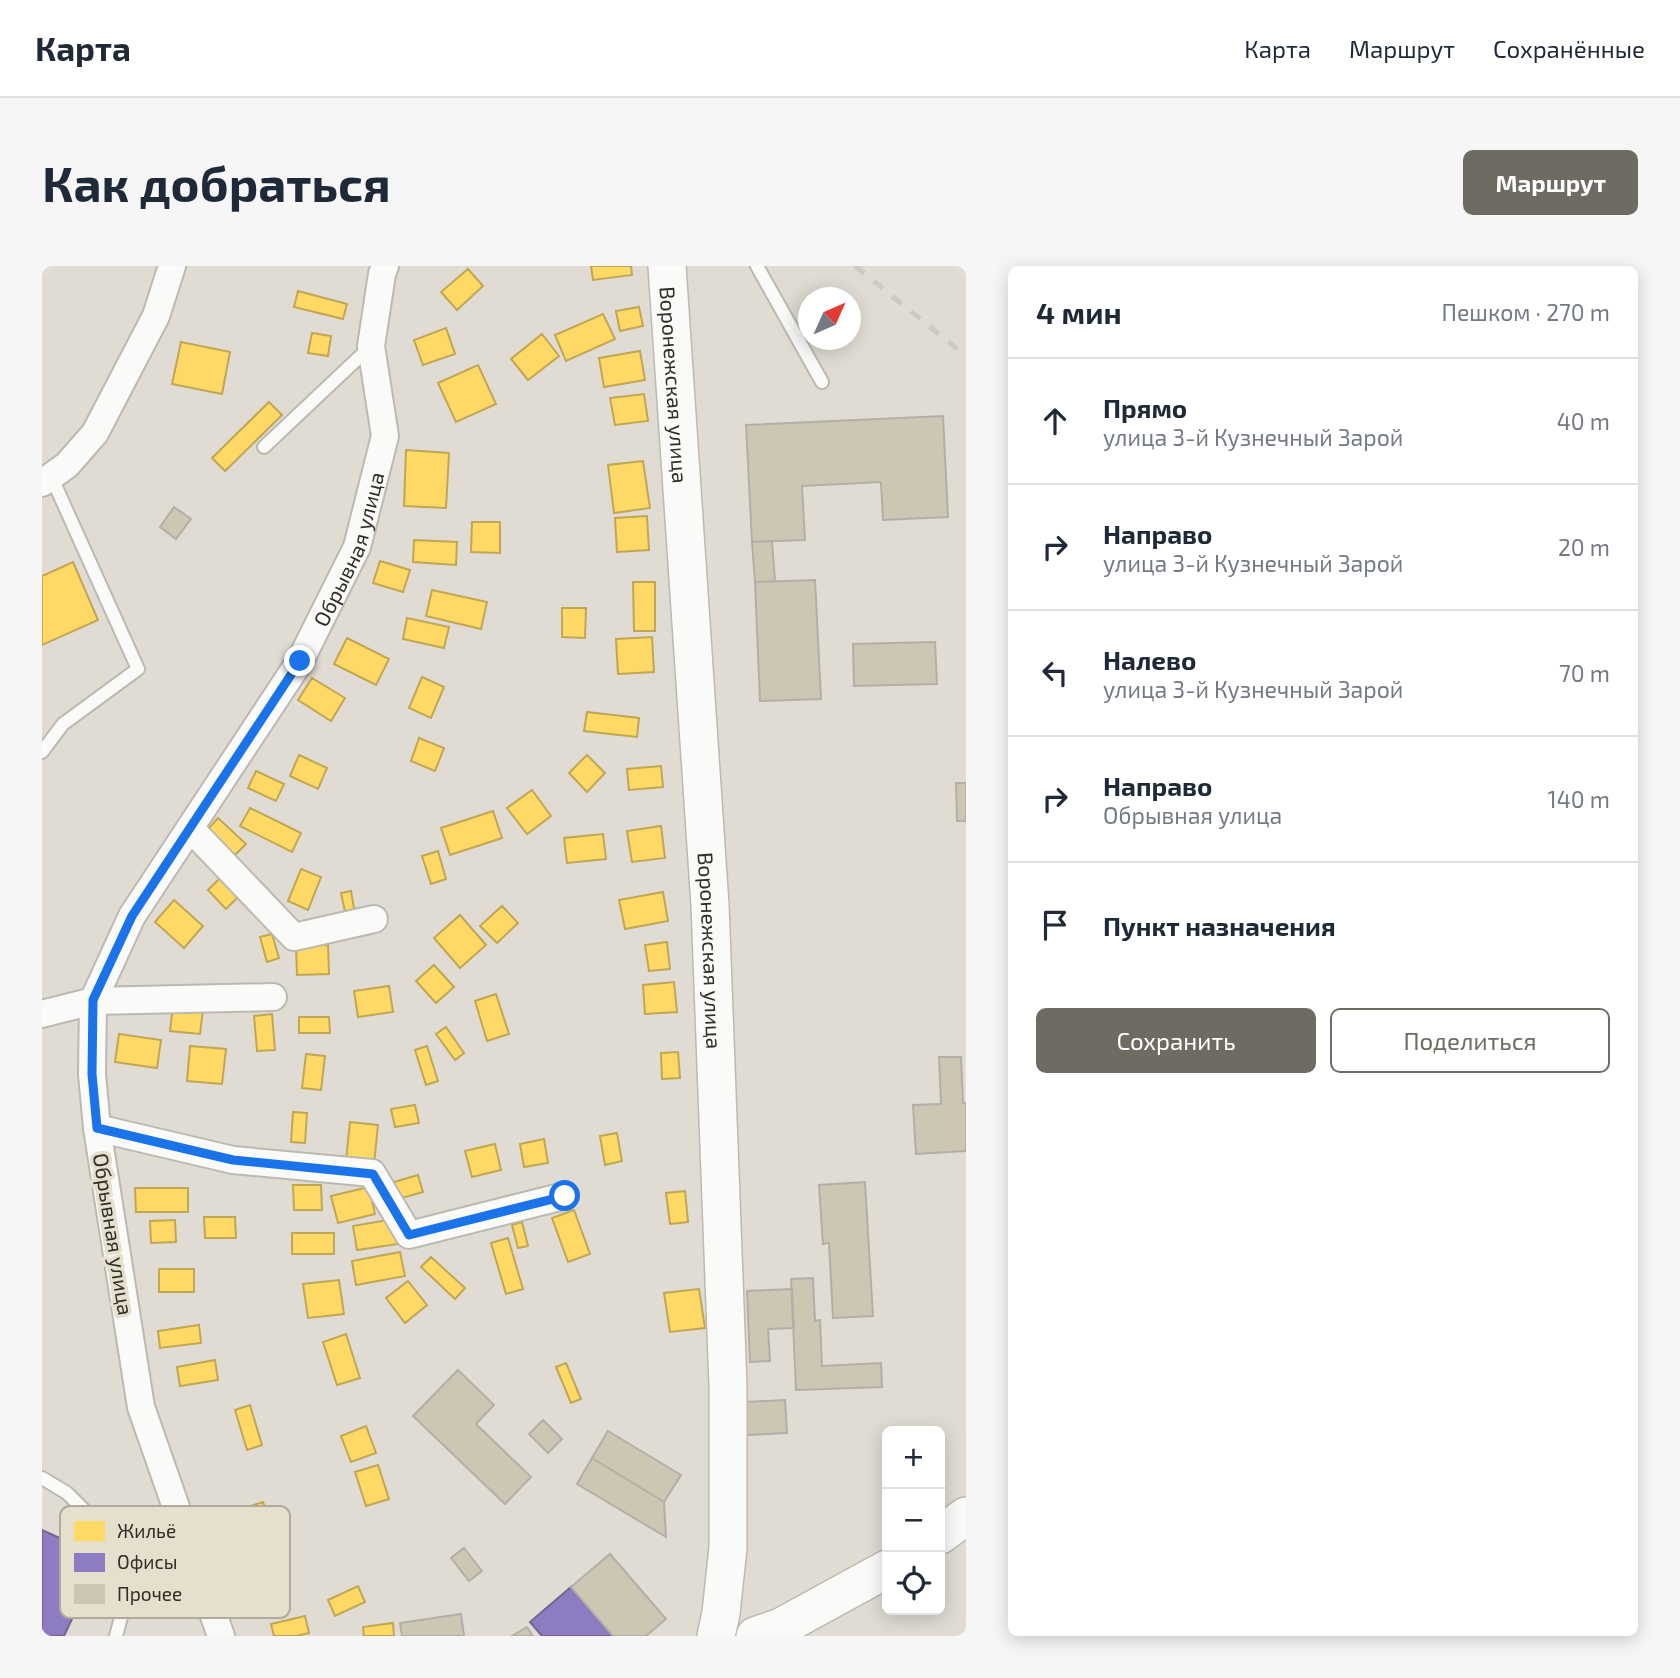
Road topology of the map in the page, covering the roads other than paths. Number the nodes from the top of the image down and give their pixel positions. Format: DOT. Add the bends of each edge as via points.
graph roads {
  1 [pos="172,266"];
  2 [pos="385,266"];
  3 [pos="667,266"];
  4 [pos="757,266"];
  5 [pos="371,346"];
  6 [pos="822,383"];
  7 [pos="264,447"];
  8 [pos="46,480"];
  9 [pos="42,752"];
  10 [pos="190,828"];
  11 [pos="374,919"];
  12 [pos="273,997"];
  13 [pos="93,1000"];
  14 [pos="42,1014"];
  15 [pos="97,1128"];
  16 [pos="565,1196"];
  17 [pos="42,1478"];
  18 [pos="80,1506"];
  19 [pos="176,1506"];
  20 [pos="966,1516"];
  21 [pos="945,1531"];
  22 [pos="882,1572"];
  23 [pos="121,1618"];
  24 [pos="215,1618"];
  25 [pos="116,1636"];
  26 [pos="221,1636"];
  27 [pos="716,1636"];
  28 [pos="755,1636"];
  1 -- 8 [label="street" via="156,316 95,433"];
  2 -- 5 [label="street, Обрывная улица"];
  3 -- 27 [label="street, Воронежская улица" via="710,905 728,1386 728,1548"];
  4 -- 6 [label="lane"];
  5 -- 7 [label="lane"];
  5 -- 10 [label="street, Обрывная улица" via="385,436 357,547 300,661"];
  8 -- 9 [label="lane" via="138,669 63,724"];
  10 -- 11 [label="street" via="294,937"];
  10 -- 13 [label="street, Обрывная улица" via="132,916"];
  12 -- 13 [label="street"];
  13 -- 14 [label="street"];
  13 -- 15 [label="street, Обрывная улица"];
  15 -- 16 [label="street" via="233,1160 373,1174 409,1235"];
  15 -- 19 [label="street, Обрывная улица" via="141,1407"];
  17 -- 18 [label="lane"];
  20 -- 21 [label="street"];
  22 -- 28 [label="street" via="781,1627"];
  23 -- 25 [label="lane"];
  24 -- 26 [label="street, Обрывная улица"];
}
